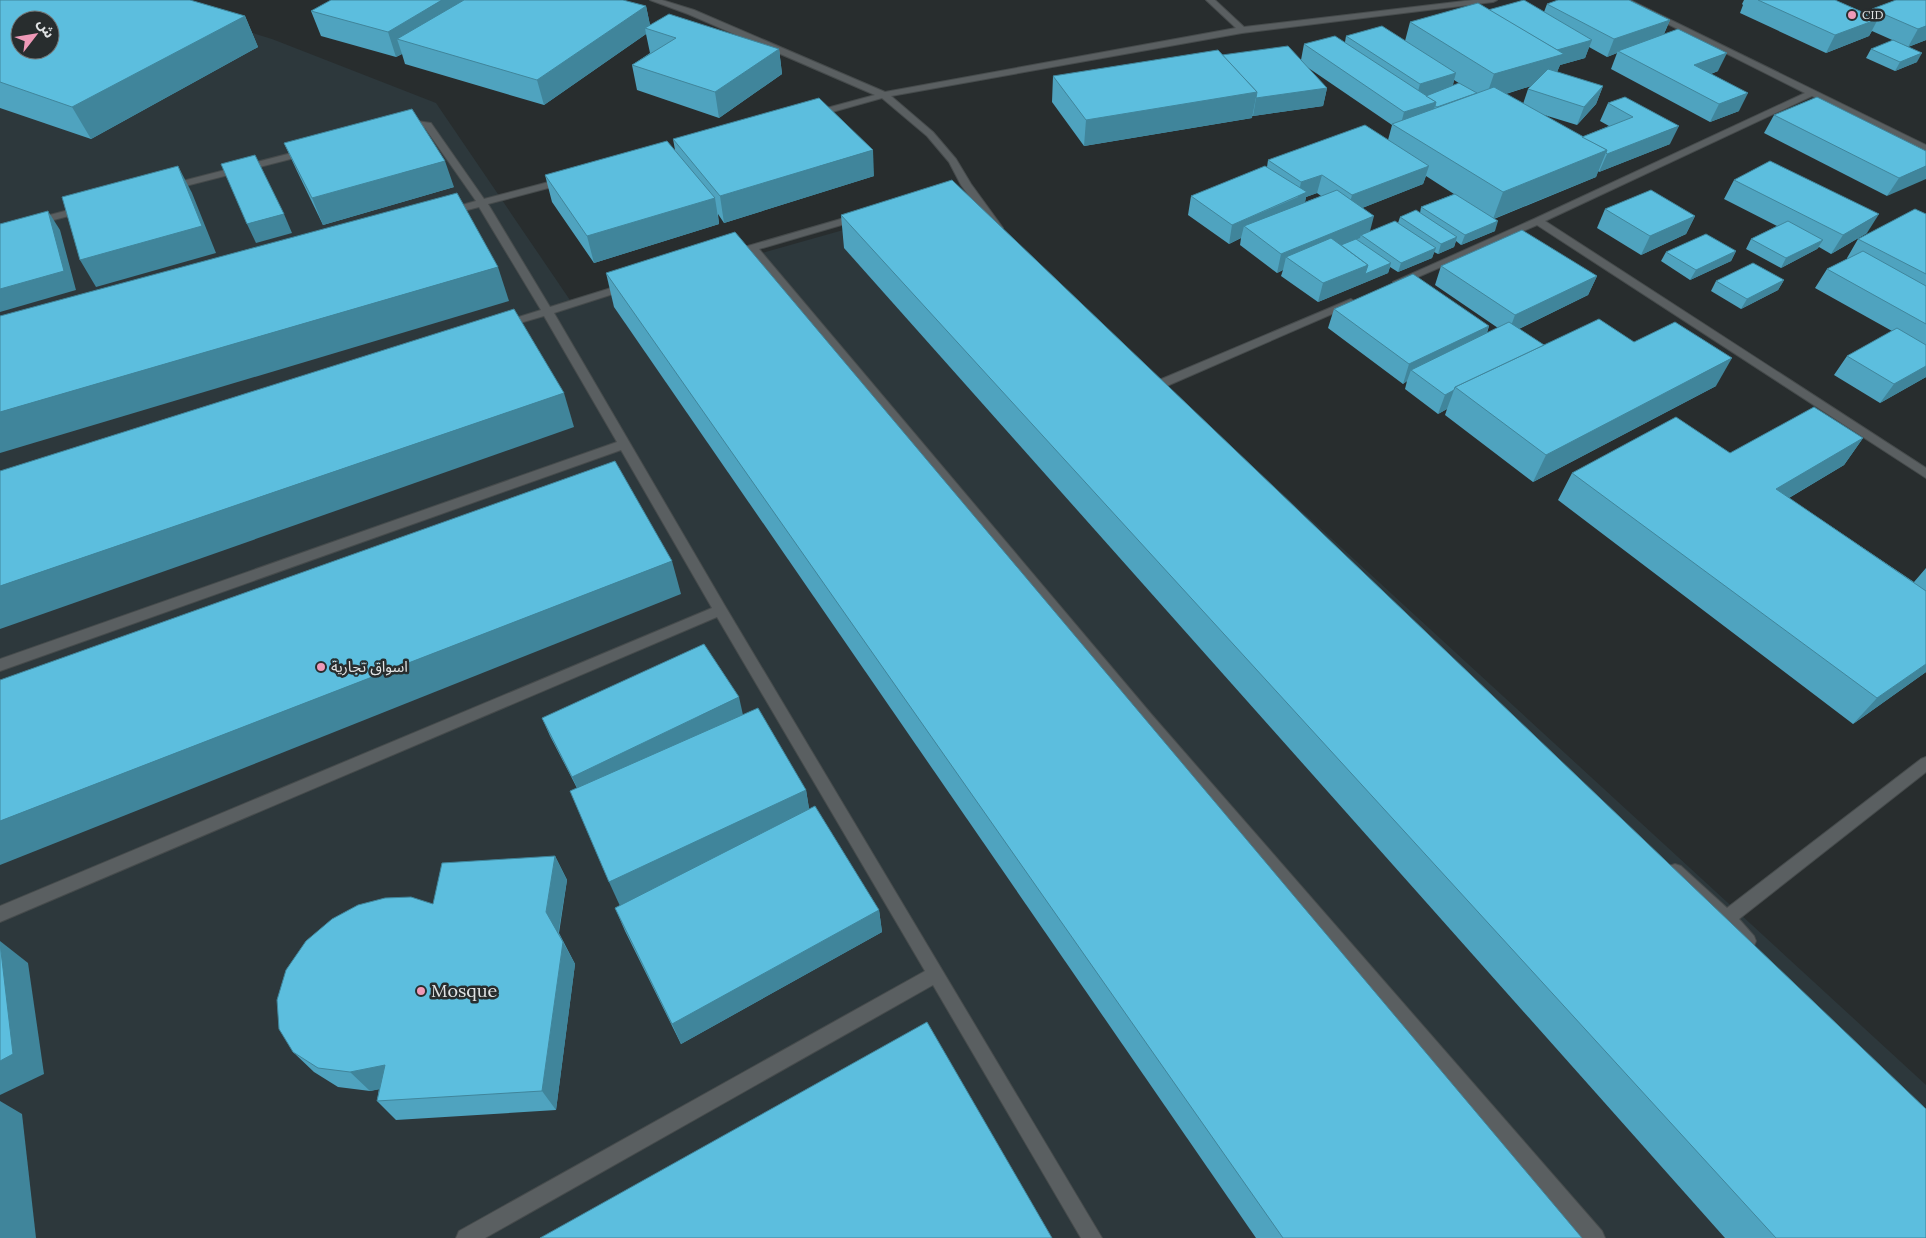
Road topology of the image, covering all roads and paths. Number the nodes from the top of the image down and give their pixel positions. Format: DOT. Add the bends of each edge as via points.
graph roads {
  1 [pos="654,0"];
  2 [pos="1210,0"];
  3 [pos="1493,0"];
  4 [pos="1624,0"];
  5 [pos="1242,30"];
  6 [pos="1812,93"];
  7 [pos="884,95"];
  8 [pos="807,116"];
  9 [pos="395,130"];
  10 [pos="318,149"];
  11 [pos="1926,149"];
  12 [pos="578,177"];
  13 [pos="164,189"];
  14 [pos="482,202"];
  15 [pos="96,206"];
  16 [pos="874,213"];
  17 [pos="435,216"];
  18 [pos="1538,221"];
  19 [pos="0,231"];
  20 [pos="1004,236"];
  21 [pos="753,248"];
  22 [pos="734,254"];
  23 [pos="641,282"];
  24 [pos="1384,288"];
  25 [pos="1357,299"];
  26 [pos="547,311"];
  27 [pos="491,329"];
  28 [pos="1149,389"];
  29 [pos="624,444"];
  30 [pos="1926,474"];
  31 [pos="720,610"];
  32 [pos="0,665"];
  33 [pos="1926,763"];
  34 [pos="1668,864"];
  35 [pos="0,914"];
  36 [pos="1727,918"];
  37 [pos="1760,954"];
  38 [pos="936,974"];
  39 [pos="466,1238"];
  40 [pos="1092,1238"];
  41 [pos="1595,1238"];
  1 -- 7 [label="street" via="691,12"];
  2 -- 5 [label="street"];
  3 -- 5 [label="street"];
  4 -- 6 [label="street"];
  5 -- 7 [label="street"];
  6 -- 11 [label="street"];
  6 -- 18 [label="street"];
  7 -- 8 [label="street"];
  7 -- 20 [label="street" via="930,134 953,161 962,187"];
  9 -- 14 [label="street" via="417,124 428,125"];
  10 -- 13 [label="street"];
  12 -- 14 [label="street"];
  14 -- 17 [label="street"];
  14 -- 26 [label="street"];
  15 -- 19 [label="street"];
  16 -- 21 [label="street"];
  18 -- 24 [label="street"];
  18 -- 30 [label="street"];
  21 -- 22 [label="street"];
  21 -- 41 [label="street" via="1147,720"];
  23 -- 26 [label="street"];
  25 -- 28 [label="street"];
  26 -- 27 [label="street"];
  26 -- 29 [label="street"];
  29 -- 31 [label="street"];
  29 -- 32 [label="street"];
  31 -- 35 [label="street"];
  31 -- 38 [label="street"];
  33 -- 36 [label="street"];
  34 -- 36 [label="street"];
  36 -- 37 [label="street"];
  38 -- 39 [label="street"];
  38 -- 40 [label="street"];
}
